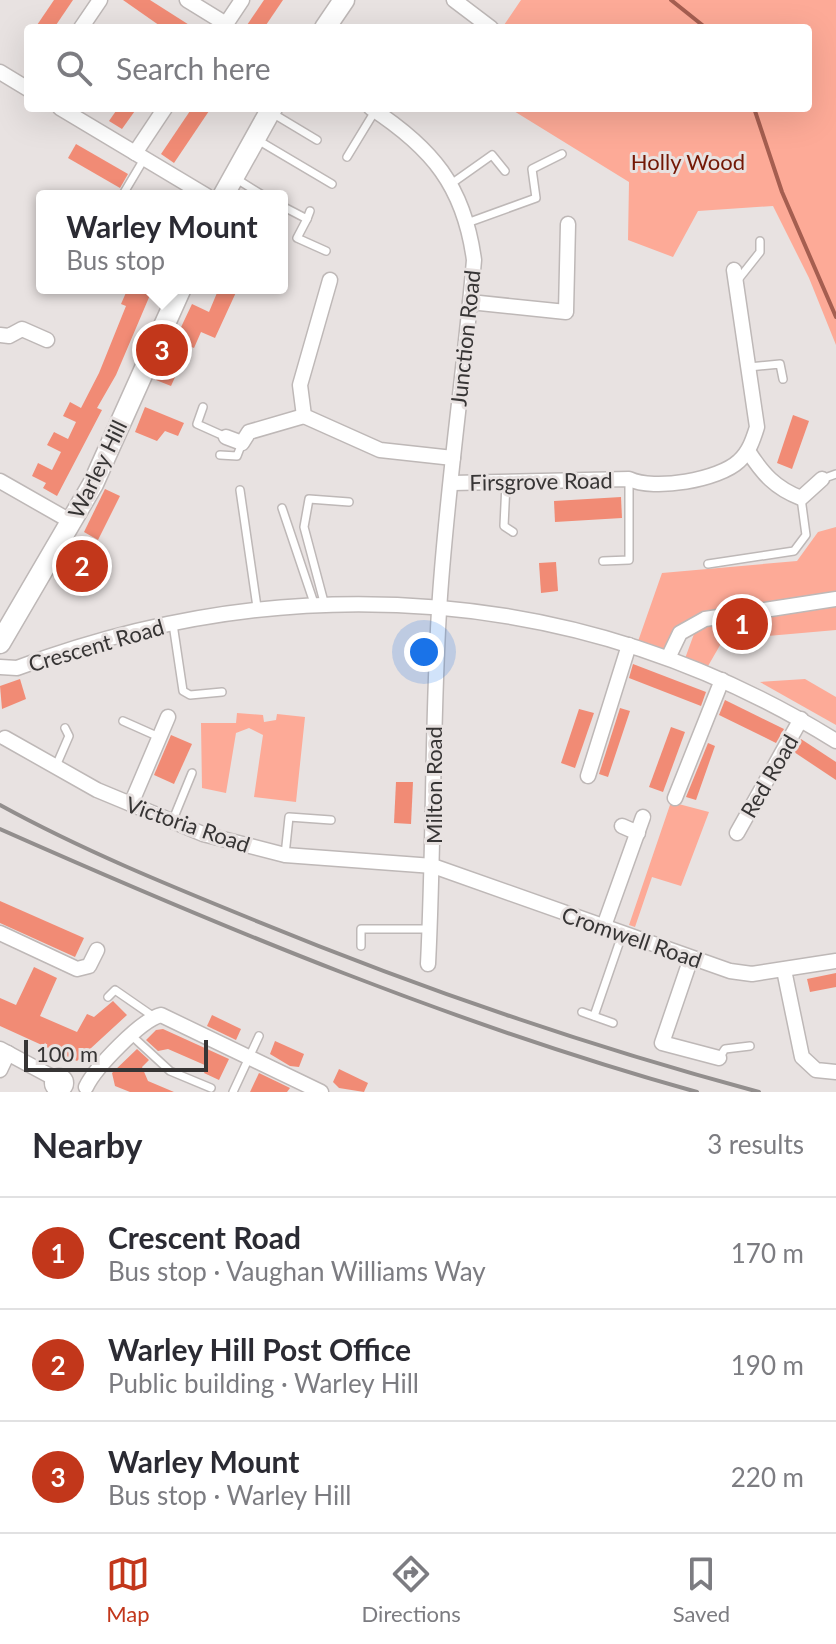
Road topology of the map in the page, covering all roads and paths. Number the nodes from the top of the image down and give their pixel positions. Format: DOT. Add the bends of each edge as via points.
graph roads {
  1 [pos="100,0"];
  2 [pos="187,0"];
  3 [pos="242,0"];
  4 [pos="344,0"];
  5 [pos="454,0"];
  6 [pos="84,24"];
  7 [pos="221,24"];
  8 [pos="225,24"];
  9 [pos="328,24"];
  10 [pos="486,24"];
  11 [pos="0,72"];
  12 [pos="24,87"];
  13 [pos="67,112"];
  14 [pos="163,112"];
  15 [pos="270,112"];
  16 [pos="274,112"];
  17 [pos="371,112"];
  18 [pos="377,112"];
  19 [pos="254,138"];
  20 [pos="317,140"];
  21 [pos="562,154"];
  22 [pos="140,156"];
  23 [pos="347,157"];
  24 [pos="505,171"];
  25 [pos="233,177"];
  26 [pos="332,184"];
  27 [pos="451,184"];
  28 [pos="125,190"];
  29 [pos="197,190"];
  30 [pos="226,190"];
  31 [pos="254,190"];
  32 [pos="288,208"];
  33 [pos="467,223"];
  34 [pos="568,224"];
  35 [pos="760,241"];
  36 [pos="326,251"];
  37 [pos="735,276"];
  38 [pos="330,280"];
  39 [pos="178,294"];
  40 [pos="470,302"];
  41 [pos="0,335"];
  42 [pos="47,340"];
  43 [pos="749,367"];
  44 [pos="783,379"];
  45 [pos="203,407"];
  46 [pos="304,416"];
  47 [pos="226,437"];
  48 [pos="242,443"];
  49 [pos="748,451"];
  50 [pos="220,455"];
  51 [pos="453,458"];
  52 [pos="829,476"];
  53 [pos="629,479"];
  54 [pos="0,481"];
  55 [pos="452,483"];
  56 [pos="506,483"];
  57 [pos="240,490"];
  58 [pos="801,498"];
  59 [pos="349,502"];
  60 [pos="282,508"];
  61 [pos="72,522"];
  62 [pos="513,532"];
  63 [pos="603,561"];
  64 [pos="708,564"];
  65 [pos="836,599"];
  66 [pos="319,603"];
  67 [pos="439,606"];
  68 [pos="257,607"];
  69 [pos="172,622"];
  70 [pos="4,630"];
  71 [pos="629,645"];
  72 [pos="668,658"];
  73 [pos="0,667"];
  74 [pos="722,680"];
  75 [pos="222,692"];
  76 [pos="168,717"];
  77 [pos="801,719"];
  78 [pos="123,721"];
  79 [pos="65,728"];
  80 [pos="159,737"];
  81 [pos="5,738"];
  82 [pos="836,741"];
  83 [pos="55,768"];
  84 [pos="192,773"];
  85 [pos="588,776"];
  86 [pos="675,798"];
  87 [pos="131,804"];
  88 [pos="643,817"];
  89 [pos="331,820"];
  90 [pos="172,822"];
  91 [pos="622,826"];
  92 [pos="638,833"];
  93 [pos="737,833"];
  94 [pos="285,855"];
  95 [pos="433,866"];
  96 [pos="604,926"];
  97 [pos="430,929"];
  98 [pos="623,932"];
  99 [pos="0,933"];
  100 [pos="361,946"];
  101 [pos="97,950"];
  102 [pos="691,958"];
  103 [pos="836,961"];
  104 [pos="428,964"];
  105 [pos="784,970"];
  106 [pos="108,997"];
  107 [pos="582,1012"];
  108 [pos="594,1016"];
  109 [pos="154,1017"];
  110 [pos="613,1023"];
  111 [pos="132,1036"];
  112 [pos="259,1036"];
  113 [pos="750,1046"];
  114 [pos="4,1051"];
  115 [pos="249,1058"];
  116 [pos="719,1058"];
  117 [pos="0,1070"];
  118 [pos="836,1072"];
  119 [pos="69,1088"];
  120 [pos="211,1088"];
  121 [pos="316,1091"];
  122 [pos="233,1092"];
  1 -- 6 [label="street"];
  2 -- 7 [label="street"];
  3 -- 8 [label="street"];
  4 -- 9 [label="main road"];
  5 -- 10 [label="street"];
  11 -- 12 [label="street"];
  13 -- 22 [label="street"];
  14 -- 22 [label="street"];
  15 -- 19 [label="main road"];
  16 -- 20 [label="lane"];
  17 -- 23 [label="lane"];
  18 -- 27 [label="street, Junction Road" via="420,144"];
  19 -- 25 [label="main road"];
  19 -- 26 [label="lane"];
  21 -- 33 [label="lane" via="532,169 536,198"];
  22 -- 28 [label="lane"];
  22 -- 29 [label="street"];
  24 -- 27 [label="lane" via="492,155"];
  25 -- 30 [label="main road"];
  25 -- 31 [label="lane"];
  27 -- 33 [label="street, Junction Road"];
  32 -- 36 [label="lane" via="308,215 297,238"];
  33 -- 40 [label="street, Junction Road" via="474,260"];
  34 -- 40 [label="street" via="566,312"];
  35 -- 37 [label="lane" via="760,252"];
  37 -- 43 [label="street"];
  38 -- 46 [label="street" via="300,385"];
  39 -- 61 [label="main road, Warley Hill"];
  40 -- 51 [label="street, Junction Road"];
  41 -- 42 [label="street" via="22,329"];
  43 -- 44 [label="lane" via="780,364"];
  43 -- 49 [label="street" via="757,427"];
  45 -- 47 [label="lane" via="197,424"];
  46 -- 48 [label="street" via="249,432"];
  46 -- 51 [label="street" via="380,450"];
  47 -- 48 [label="street"];
  48 -- 50 [label="lane" via="237,456"];
  49 -- 53 [label="street, Firsgrove Road" via="720,475 639,484"];
  49 -- 58 [label="street" via="765,477"];
  51 -- 55 [label="street, Junction Road"];
  52 -- 58 [label="street"];
  53 -- 56 [label="street, Firsgrove Road"];
  53 -- 63 [label="lane" via="629,560"];
  54 -- 61 [label="street"];
  55 -- 56 [label="street, Firsgrove Road"];
  55 -- 67 [label="street, Junction Road"];
  56 -- 62 [label="lane" via="504,526"];
  57 -- 68 [label="lane"];
  58 -- 64 [label="lane" via="806,535 794,551"];
  59 -- 66 [label="lane" via="309,499 304,527"];
  60 -- 66 [label="lane"];
  61 -- 70 [label="main road, Warley Hill"];
  65 -- 72 [label="street" via="705,619 680,633"];
  66 -- 67 [label="street, Crescent Road"];
  66 -- 68 [label="street, Crescent Road"];
  67 -- 71 [label="street, Crescent Road" via="530,619"];
  67 -- 95 [label="street, Milton Road" via="432,735"];
  68 -- 69 [label="street, Crescent Road"];
  69 -- 73 [label="street, Crescent Road" via="17,668"];
  69 -- 75 [label="lane" via="183,691"];
  71 -- 72 [label="street, Crescent Road"];
  71 -- 85 [label="street"];
  72 -- 74 [label="street, Crescent Road"];
  74 -- 77 [label="street, Crescent Road"];
  74 -- 86 [label="street"];
  76 -- 80 [label="street"];
  77 -- 82 [label="street, Crescent Road"];
  77 -- 93 [label="street, Red Road"];
  78 -- 80 [label="lane"];
  79 -- 83 [label="lane" via="69,736"];
  80 -- 87 [label="street"];
  81 -- 83 [label="street, Victoria Road"];
  83 -- 87 [label="street, Victoria Road"];
  84 -- 90 [label="lane"];
  87 -- 90 [label="street, Victoria Road"];
  88 -- 92 [label="street"];
  89 -- 94 [label="lane" via="289,817"];
  90 -- 94 [label="street, Victoria Road"];
  91 -- 92 [label="street"];
  92 -- 96 [label="street"];
  94 -- 95 [label="street, Victoria Road"];
  95 -- 96 [label="street, Cromwell Road"];
  95 -- 97 [label="street, Milton Road"];
  96 -- 98 [label="street, Cromwell Road"];
  97 -- 100 [label="lane" via="361,929"];
  97 -- 104 [label="street, Milton Road"];
  98 -- 102 [label="street, Cromwell Road"];
  98 -- 108 [label="lane"];
  99 -- 101 [label="street" via="77,969 89,966"];
  102 -- 105 [label="street, Cromwell Road" via="752,974"];
  102 -- 116 [label="street" via="662,1043"];
  103 -- 105 [label="street, Cromwell Road"];
  105 -- 118 [label="street" via="802,1057 816,1070"];
  106 -- 109 [label="lane" via="115,990"];
  107 -- 108 [label="lane"];
  108 -- 110 [label="lane"];
  109 -- 111 [label="street"];
  109 -- 115 [label="street" via="167,1017"];
  111 -- 119 [label="street"];
  111 -- 120 [label="lane" via="170,1071"];
  112 -- 115 [label="lane"];
  113 -- 116 [label="lane" via="725,1049"];
  114 -- 117 [label="street"];
  114 -- 119 [label="street"];
  115 -- 121 [label="street"];
  115 -- 122 [label="lane"];
}
